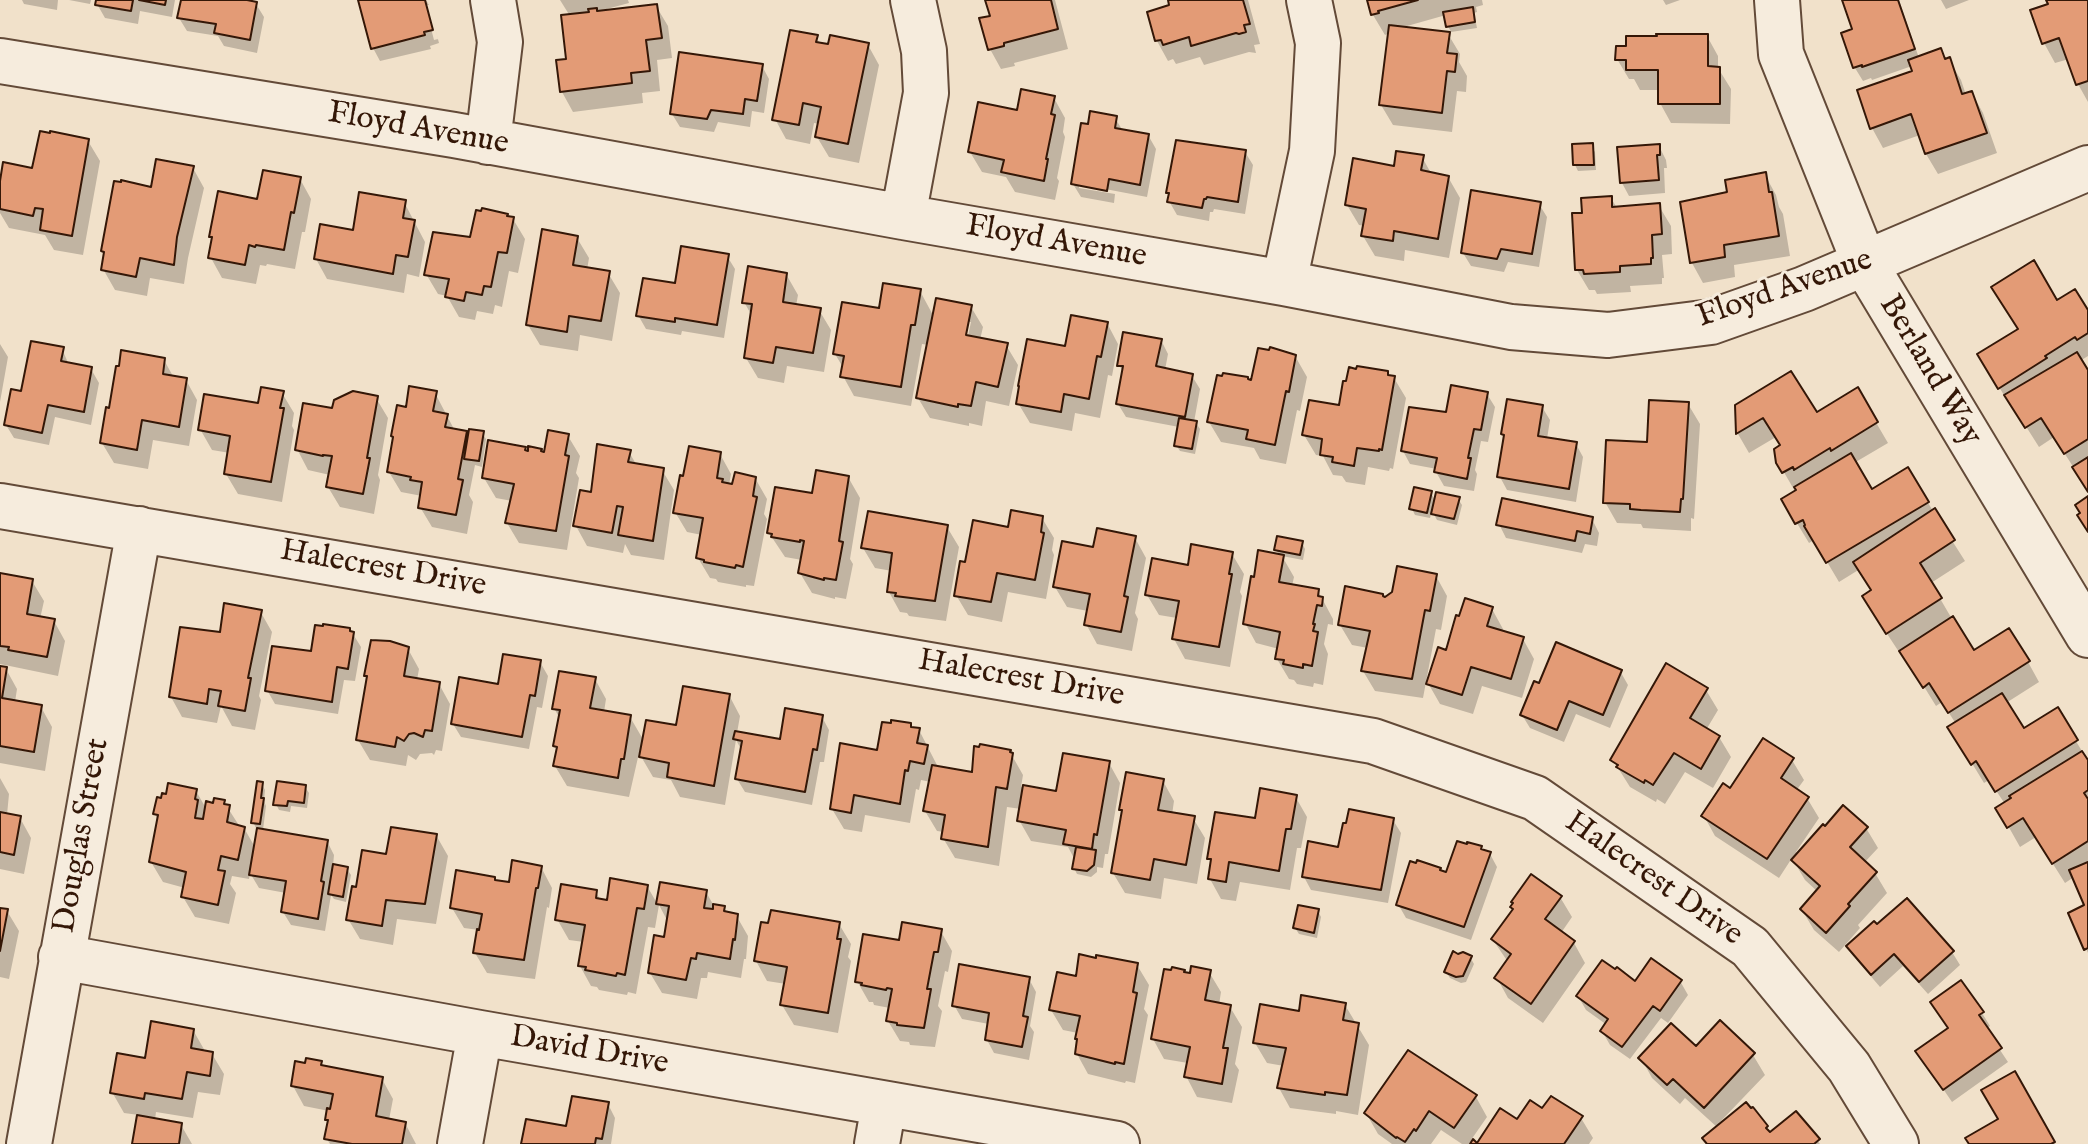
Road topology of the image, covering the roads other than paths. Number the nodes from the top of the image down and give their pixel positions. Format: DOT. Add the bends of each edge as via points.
graph roads {
  1 [pos="493,0"];
  2 [pos="913,0"];
  3 [pos="1309,0"];
  4 [pos="1777,0"];
  5 [pos="0,61"];
  6 [pos="488,142"];
  7 [pos="2088,168"];
  8 [pos="903,217"];
  9 [pos="1865,264"];
  10 [pos="1284,283"];
  11 [pos="0,506"];
  12 [pos="139,529"];
  13 [pos="2088,635"];
  14 [pos="61,957"];
  15 [pos="480,1033"];
  16 [pos="880,1124"];
  17 [pos="29,1144"];
  18 [pos="460,1144"];
  19 [pos="1117,1144"];
  20 [pos="1896,1144"];
  1 -- 6 [label="street" via="500,42"];
  2 -- 8 [label="street" via="926,93"];
  3 -- 10 [label="street" via="1318,43 1312,151"];
  4 -- 9 [label="street, Berland Way" via="1781,54"];
  5 -- 6 [label="street, Floyd Avenue"];
  6 -- 8 [label="street, Floyd Avenue"];
  7 -- 9 [label="street, Floyd Avenue"];
  8 -- 10 [label="street, Floyd Avenue"];
  9 -- 10 [label="street, Floyd Avenue" via="1711,322 1608,335 1511,327"];
  9 -- 13 [label="street, Berland Way"];
  11 -- 12 [label="street, Halecrest Drive"];
  12 -- 14 [label="street, Douglas Street"];
  12 -- 20 [label="street, Halecrest Drive" via="1373,741 1524,793 1750,947 1849,1067"];
  14 -- 15 [label="street, David Drive"];
  14 -- 17 [label="street, Douglas Street"];
  15 -- 16 [label="street, David Drive"];
  15 -- 18 [label="street"];
  16 -- 19 [label="street, David Drive"];
}
